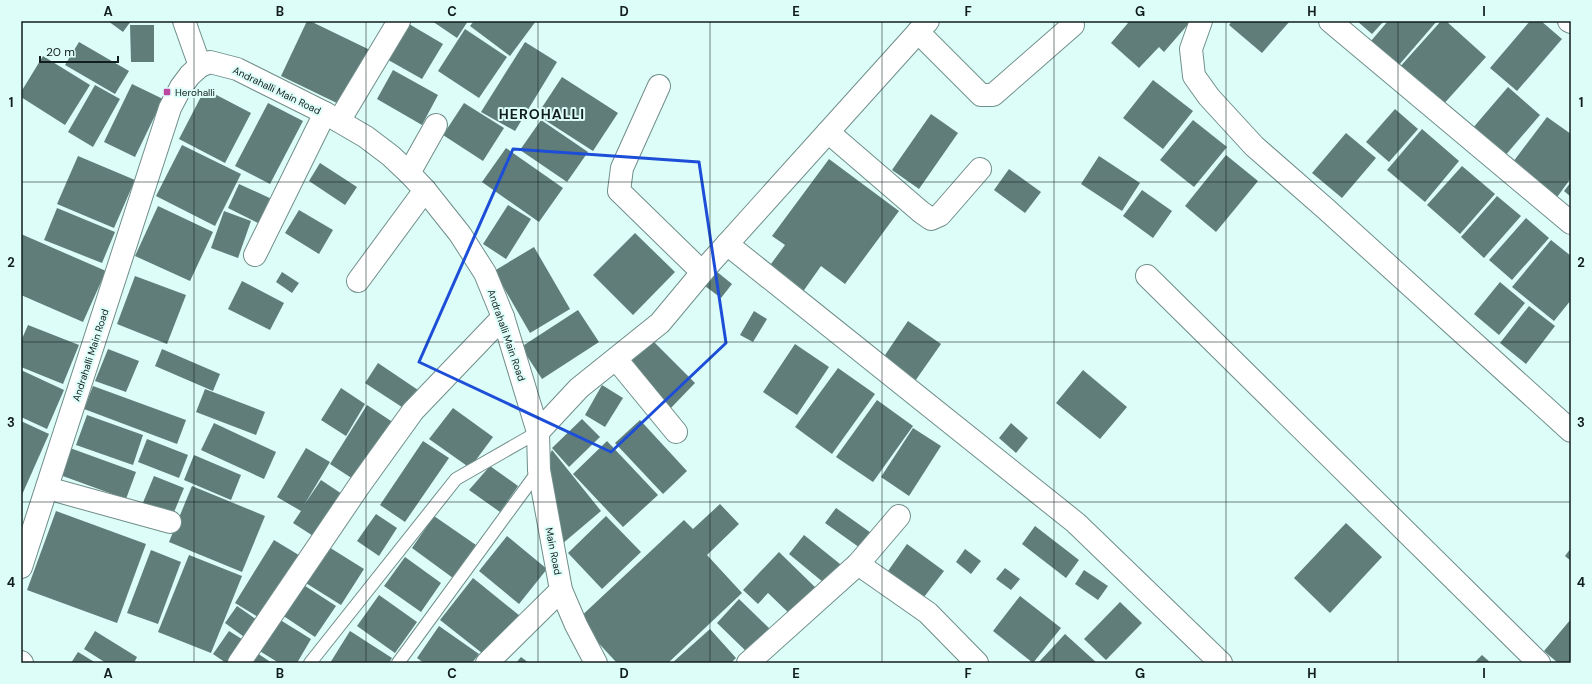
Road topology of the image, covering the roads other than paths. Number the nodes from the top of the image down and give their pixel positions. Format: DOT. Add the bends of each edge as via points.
graph roads {
  1 [pos="184,21"];
  2 [pos="398,21"];
  3 [pos="1201,21"];
  4 [pos="1330,21"];
  5 [pos="1073,25"];
  6 [pos="923,27"];
  7 [pos="200,66"];
  8 [pos="659,86"];
  9 [pos="332,117"];
  10 [pos="436,125"];
  11 [pos="828,132"];
  12 [pos="980,169"];
  13 [pos="409,173"];
  14 [pos="425,190"];
  15 [pos="1571,223"];
  16 [pos="727,244"];
  17 [pos="255,255"];
  18 [pos="702,272"];
  19 [pos="1147,276"];
  20 [pos="358,281"];
  21 [pos="503,317"];
  22 [pos="616,359"];
  23 [pos="1571,431"];
  24 [pos="538,432"];
  25 [pos="676,432"];
  26 [pos="538,470"];
  27 [pos="47,488"];
  28 [pos="899,516"];
  29 [pos="170,522"];
  30 [pos="858,564"];
  31 [pos="21,567"];
  32 [pos="561,590"];
  33 [pos="589,660"];
  34 [pos="239,663"];
  35 [pos="310,663"];
  36 [pos="398,663"];
  37 [pos="486,663"];
  38 [pos="748,663"];
  39 [pos="977,663"];
  40 [pos="1222,663"];
  41 [pos="1539,663"];
  1 -- 7 [label="street"];
  2 -- 9 [label="street"];
  3 -- 23 [label="street" via="1191,49 1194,76 1209,97 1254,146"];
  4 -- 15 [label="street"];
  5 -- 6 [label="street" via="993,95 981,95"];
  6 -- 11 [label="street"];
  7 -- 9 [label="street, Andrahalli Main Road" via="210,62 237,69"];
  7 -- 27 [label="street, Andrahalli Main Road" via="190,74 170,108"];
  8 -- 18 [label="street" via="622,168 619,191"];
  9 -- 13 [label="street, Andrahalli Main Road" via="366,137"];
  9 -- 17 [label="street"];
  10 -- 13 [label="street"];
  11 -- 12 [label="street" via="931,219 940,215"];
  11 -- 16 [label="street"];
  13 -- 14 [label="street, Andrahalli Main Road"];
  14 -- 20 [label="street"];
  14 -- 21 [label="street, Andrahalli Main Road" via="460,234 485,274"];
  16 -- 18 [label="street"];
  16 -- 40 [label="street" via="1076,523"];
  18 -- 22 [label="street" via="660,323"];
  19 -- 41 [label="street"];
  21 -- 24 [label="street, Andrahalli Main Road"];
  21 -- 34 [label="street" via="412,411"];
  22 -- 24 [label="street" via="579,388"];
  22 -- 25 [label="street"];
  24 -- 26 [label="street, Main Road"];
  24 -- 35 [label="lane" via="456,479"];
  26 -- 32 [label="street, Main Road"];
  26 -- 36 [label="lane"];
  27 -- 29 [label="street"];
  27 -- 31 [label="street, Andrahalli Main Road"];
  28 -- 30 [label="street"];
  30 -- 38 [label="street"];
  30 -- 39 [label="street" via="928,613"];
  32 -- 33 [label="street, Main Road"];
  32 -- 37 [label="street"];
}
